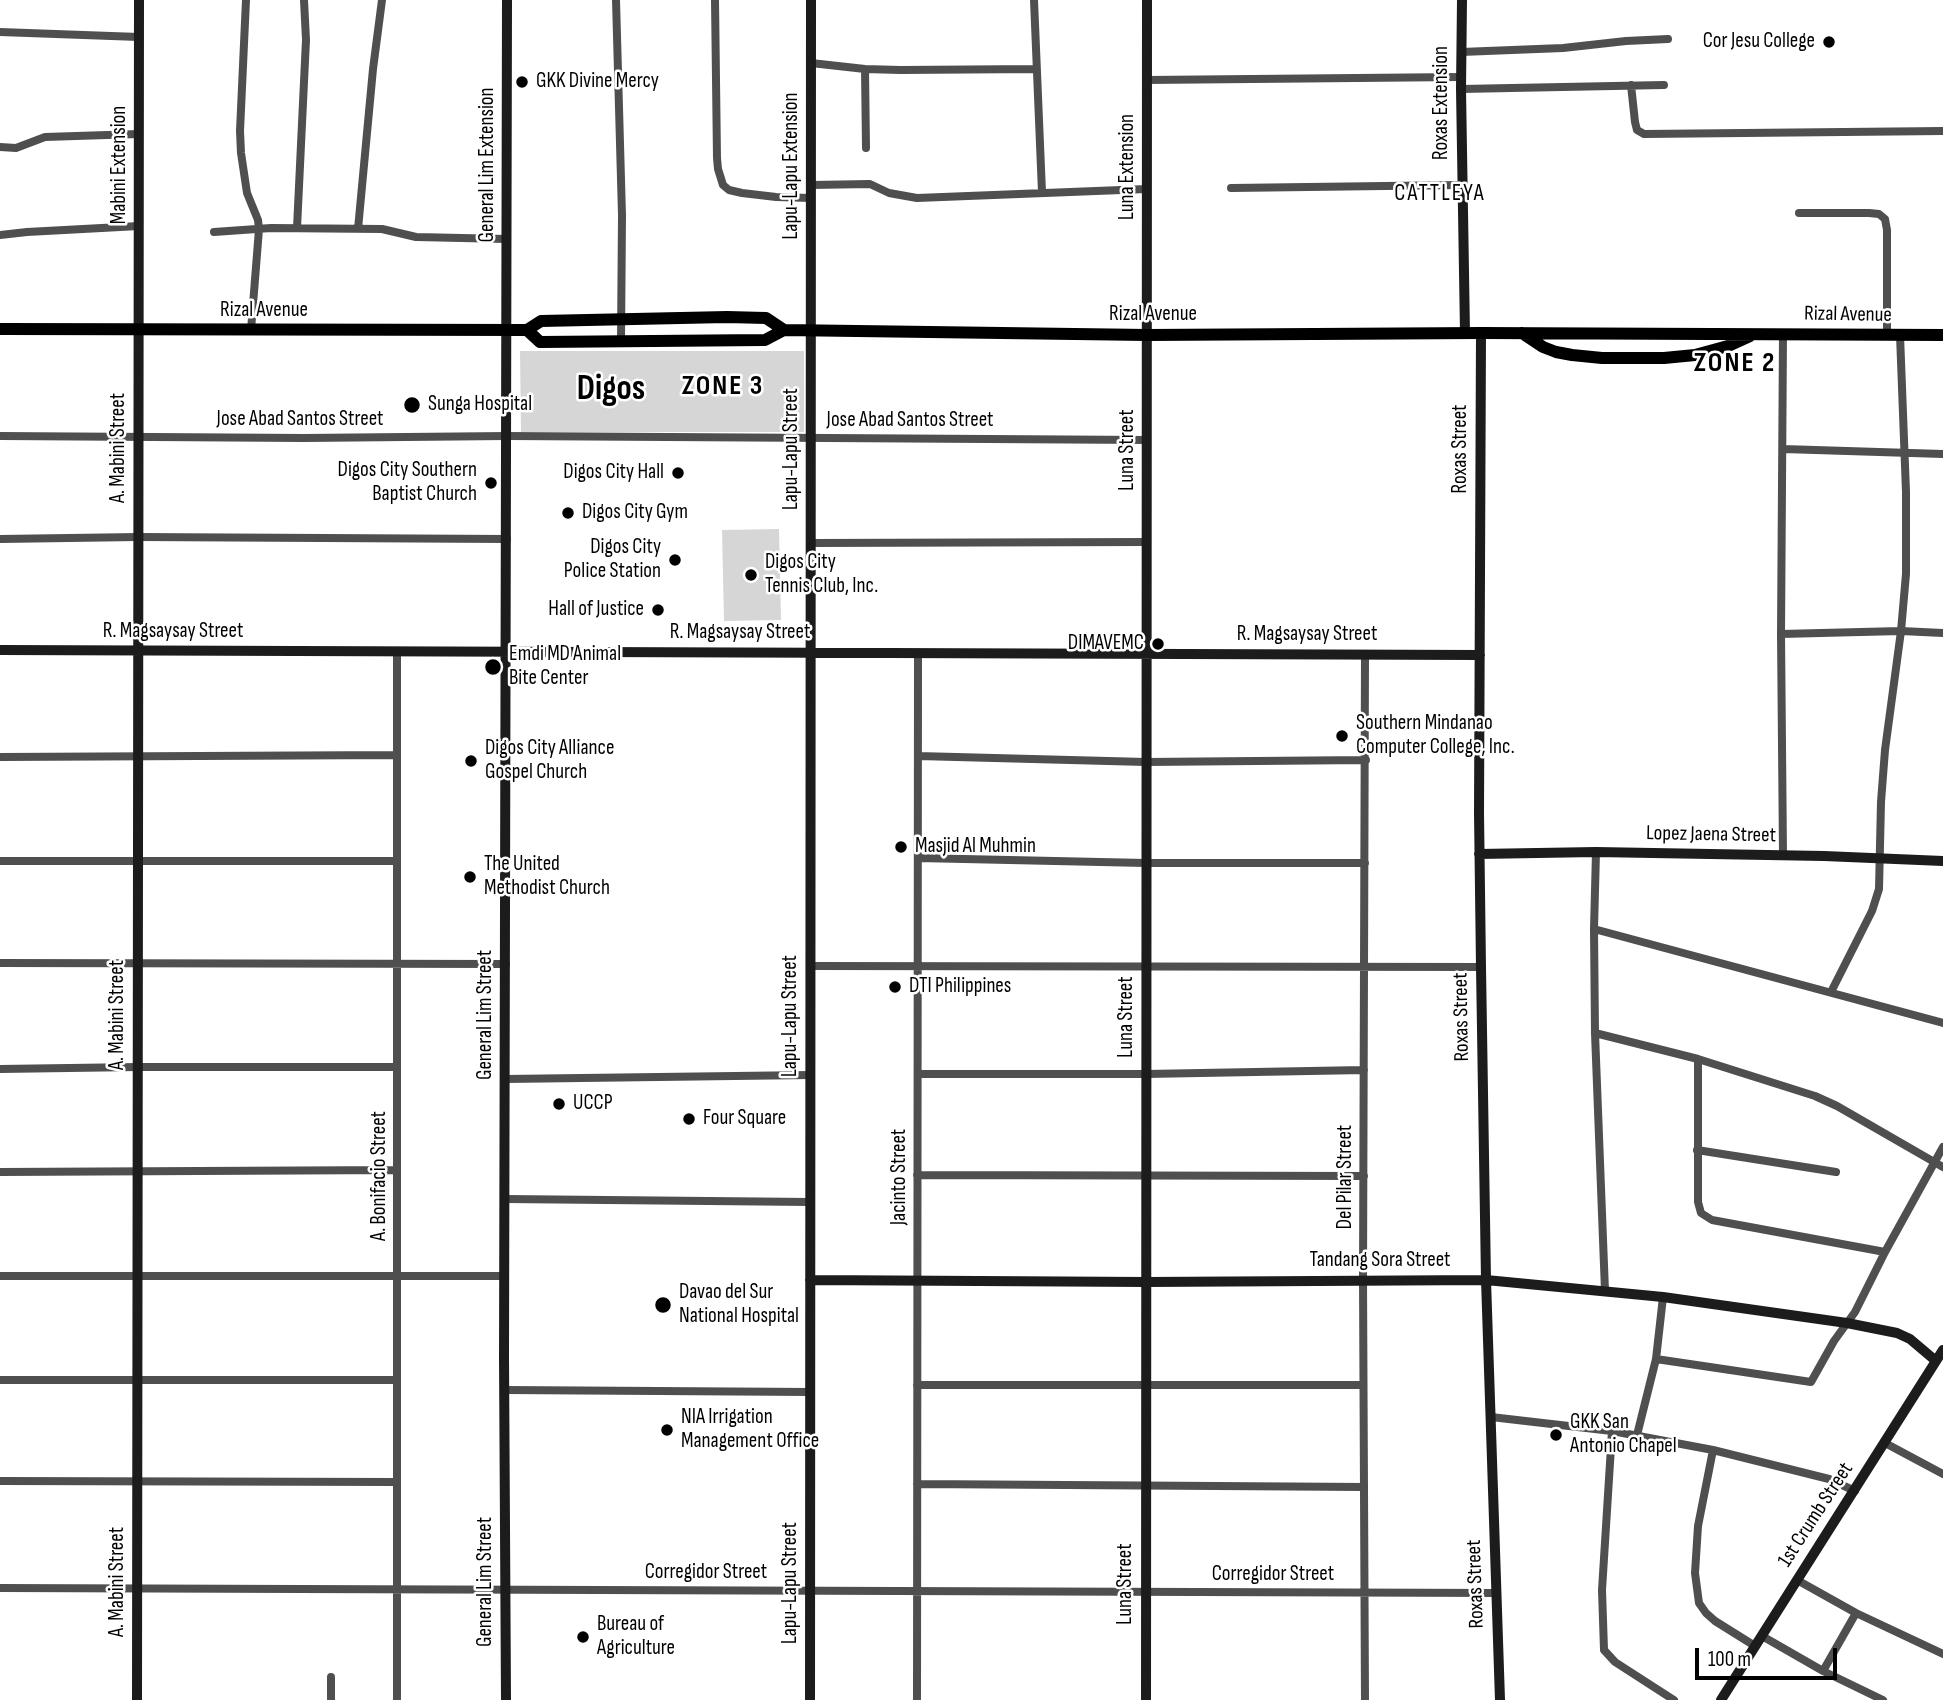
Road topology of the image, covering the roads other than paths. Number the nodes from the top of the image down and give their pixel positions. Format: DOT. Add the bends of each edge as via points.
graph roads {
  1 [pos="139,0"];
  2 [pos="246,0"];
  3 [pos="304,0"];
  4 [pos="382,0"];
  5 [pos="507,0"];
  6 [pos="616,0"];
  7 [pos="715,0"];
  8 [pos="811,0"];
  9 [pos="1034,0"];
  10 [pos="1147,0"];
  11 [pos="1462,0"];
  12 [pos="0,32"];
  13 [pos="139,37"];
  14 [pos="1668,39"];
  15 [pos="1461,52"];
  16 [pos="811,63"];
  17 [pos="865,69"];
  18 [pos="1036,69"];
  19 [pos="1461,77"];
  20 [pos="1147,79"];
  21 [pos="1631,85"];
  22 [pos="1664,85"];
  23 [pos="1461,89"];
  24 [pos="1943,131"];
  25 [pos="139,134"];
  26 [pos="0,147"];
  27 [pos="866,148"];
  28 [pos="811,185"];
  29 [pos="1462,185"];
  30 [pos="1231,188"];
  31 [pos="1147,189"];
  32 [pos="1042,192"];
  33 [pos="811,198"];
  34 [pos="1799,213"];
  35 [pos="139,226"];
  36 [pos="297,228"];
  37 [pos="259,229"];
  38 [pos="358,229"];
  39 [pos="214,232"];
  40 [pos="0,235"];
  41 [pos="507,239"];
  42 [pos="621,318"];
  43 [pos="658,318"];
  44 [pos="0,329"];
  45 [pos="138,329"];
  46 [pos="251,330"];
  47 [pos="507,330"];
  48 [pos="784,330"];
  49 [pos="527,331"];
  50 [pos="811,331"];
  51 [pos="1465,333"];
  52 [pos="1481,333"];
  53 [pos="1521,333"];
  54 [pos="1753,334"];
  55 [pos="1783,334"];
  56 [pos="1147,335"];
  57 [pos="1894,335"];
  58 [pos="1943,335"];
  59 [pos="658,340"];
  60 [pos="621,341"];
  61 [pos="0,436"];
  62 [pos="507,436"];
  63 [pos="139,438"];
  64 [pos="811,438"];
  65 [pos="1147,440"];
  66 [pos="1783,449"];
  67 [pos="1905,453"];
  68 [pos="1943,454"];
  69 [pos="138,537"];
  70 [pos="0,539"];
  71 [pos="507,539"];
  72 [pos="1147,542"];
  73 [pos="811,543"];
  74 [pos="1900,631"];
  75 [pos="1943,633"];
  76 [pos="1781,634"];
  77 [pos="0,650"];
  78 [pos="138,651"];
  79 [pos="397,652"];
  80 [pos="506,652"];
  81 [pos="811,653"];
  82 [pos="918,653"];
  83 [pos="1147,655"];
  84 [pos="1365,655"];
  85 [pos="1480,655"];
  86 [pos="138,755"];
  87 [pos="397,755"];
  88 [pos="918,756"];
  89 [pos="0,757"];
  90 [pos="1366,760"];
  91 [pos="1146,762"];
  92 [pos="1596,852"];
  93 [pos="1479,854"];
  94 [pos="1783,856"];
  95 [pos="918,858"];
  96 [pos="1881,859"];
  97 [pos="0,861"];
  98 [pos="138,861"];
  99 [pos="397,861"];
  100 [pos="1943,862"];
  101 [pos="1146,863"];
  102 [pos="1366,863"];
  103 [pos="1594,929"];
  104 [pos="0,963"];
  105 [pos="138,963"];
  106 [pos="397,964"];
  107 [pos="506,964"];
  108 [pos="811,966"];
  109 [pos="918,966"];
  110 [pos="1146,967"];
  111 [pos="1365,967"];
  112 [pos="1480,967"];
  113 [pos="1831,992"];
  114 [pos="1943,1023"];
  115 [pos="1595,1033"];
  116 [pos="1698,1059"];
  117 [pos="138,1067"];
  118 [pos="397,1067"];
  119 [pos="0,1069"];
  120 [pos="1364,1070"];
  121 [pos="918,1074"];
  122 [pos="1146,1074"];
  123 [pos="811,1075"];
  124 [pos="505,1079"];
  125 [pos="1943,1147"];
  126 [pos="1698,1150"];
  127 [pos="1934,1162"];
  128 [pos="1943,1167"];
  129 [pos="137,1170"];
  130 [pos="397,1170"];
  131 [pos="0,1172"];
  132 [pos="1836,1172"];
  133 [pos="917,1175"];
  134 [pos="1146,1176"];
  135 [pos="1364,1176"];
  136 [pos="505,1199"];
  137 [pos="810,1202"];
  138 [pos="1885,1252"];
  139 [pos="0,1276"];
  140 [pos="137,1276"];
  141 [pos="397,1276"];
  142 [pos="505,1276"];
  143 [pos="810,1280"];
  144 [pos="917,1280"];
  145 [pos="1363,1280"];
  146 [pos="1486,1280"];
  147 [pos="1146,1282"];
  148 [pos="1605,1290"];
  149 [pos="1663,1297"];
  150 [pos="1847,1323"];
  151 [pos="1943,1350"];
  152 [pos="1656,1359"];
  153 [pos="1940,1363"];
  154 [pos="0,1380"];
  155 [pos="137,1380"];
  156 [pos="397,1380"];
  157 [pos="917,1385"];
  158 [pos="1145,1385"];
  159 [pos="1363,1385"];
  160 [pos="505,1390"];
  161 [pos="810,1392"];
  162 [pos="1491,1417"];
  163 [pos="1612,1431"];
  164 [pos="1637,1435"];
  165 [pos="1885,1443"];
  166 [pos="1713,1450"];
  167 [pos="1943,1474"];
  168 [pos="0,1482"];
  169 [pos="137,1482"];
  170 [pos="397,1482"];
  171 [pos="917,1484"];
  172 [pos="1145,1486"];
  173 [pos="1364,1487"];
  174 [pos="1855,1491"];
  175 [pos="1797,1580"];
  176 [pos="0,1588"];
  177 [pos="137,1589"];
  178 [pos="397,1590"];
  179 [pos="504,1590"];
  180 [pos="810,1591"];
  181 [pos="917,1591"];
  182 [pos="1145,1592"];
  183 [pos="1364,1592"];
  184 [pos="1496,1593"];
  185 [pos="1856,1613"];
  186 [pos="1759,1641"];
  187 [pos="1943,1654"];
  188 [pos="1822,1671"];
  189 [pos="331,1677"];
  190 [pos="1865,1691"];
  191 [pos="137,1700"];
  192 [pos="331,1700"];
  193 [pos="397,1700"];
  194 [pos="506,1700"];
  195 [pos="810,1700"];
  196 [pos="917,1700"];
  197 [pos="1146,1700"];
  198 [pos="1365,1700"];
  199 [pos="1500,1700"];
  200 [pos="1674,1700"];
  201 [pos="1721,1700"];
  202 [pos="1859,1700"];
  203 [pos="1883,1700"];
  1 -- 13 [label="street, Mabini Extension"];
  2 -- 37 [label="street" via="241,153"];
  3 -- 36 [label="street"];
  4 -- 38 [label="street"];
  5 -- 41 [label="street, General Lim Extension"];
  6 -- 42 [label="street"];
  7 -- 33 [label="street" via="717,158 723,185 742,193"];
  8 -- 16 [label="street, Lapu-Lapu Extension"];
  9 -- 18 [label="street"];
  10 -- 20 [label="street, Luna Extension"];
  11 -- 15 [label="street, Roxas Extension"];
  12 -- 13 [label="street"];
  13 -- 25 [label="street, Mabini Extension"];
  14 -- 15 [label="street"];
  15 -- 19 [label="street, Roxas Extension"];
  16 -- 17 [label="street"];
  16 -- 28 [label="street, Lapu-Lapu Extension"];
  17 -- 18 [label="street"];
  17 -- 27 [label="street"];
  18 -- 32 [label="street"];
  19 -- 20 [label="street"];
  19 -- 23 [label="street, Roxas Extension"];
  20 -- 31 [label="street, Luna Extension"];
  21 -- 22 [label="street"];
  21 -- 23 [label="street"];
  21 -- 24 [label="street" via="1634,121 1644,134"];
  23 -- 29 [label="street, Roxas Extension"];
  25 -- 26 [label="street" via="45,137 16,148"];
  25 -- 35 [label="street, Mabini Extension"];
  28 -- 32 [label="street" via="870,184 911,198"];
  28 -- 33 [label="street, Lapu-Lapu Extension"];
  29 -- 30 [label="street"];
  29 -- 51 [label="street, Roxas Extension"];
  31 -- 32 [label="street"];
  31 -- 56 [label="street, Luna Extension"];
  33 -- 50 [label="street, Lapu-Lapu Extension"];
  34 -- 57 [label="street" via="1869,213 1885,219"];
  35 -- 40 [label="street"];
  35 -- 45 [label="street, Mabini Extension"];
  36 -- 37 [label="street"];
  36 -- 38 [label="street"];
  37 -- 39 [label="street"];
  37 -- 46 [label="street"];
  38 -- 41 [label="street" via="416,237"];
  41 -- 47 [label="street, General Lim Extension"];
  42 -- 43 [label="main road, Rizal Avenue"];
  42 -- 49 [label="main road, Rizal Avenue" via="541,321"];
  42 -- 60 [label="street"];
  43 -- 48 [label="main road, Rizal Avenue" via="766,318"];
  43 -- 59 [label="main road"];
  44 -- 45 [label="main road, Rizal Avenue"];
  45 -- 46 [label="main road, Rizal Avenue"];
  45 -- 63 [label="street, A. Mabini Street"];
  46 -- 47 [label="main road, Rizal Avenue"];
  47 -- 49 [label="main road, Rizal Avenue"];
  47 -- 62 [label="street, General Lim Street"];
  48 -- 50 [label="main road, Rizal Avenue"];
  48 -- 59 [label="main road, Rizal Avenue" via="765,340"];
  49 -- 60 [label="main road, Rizal Avenue" via="540,342"];
  50 -- 56 [label="main road, Rizal Avenue"];
  50 -- 64 [label="street, Lapu-Lapu Street"];
  51 -- 52 [label="main road, Rizal Avenue"];
  51 -- 56 [label="main road, Rizal Avenue"];
  52 -- 53 [label="main road, Rizal Avenue"];
  52 -- 85 [label="street, Roxas Street"];
  53 -- 54 [label="main road, Rizal Avenue"];
  53 -- 54 [label="main road, Rizal Avenue" via="1543,347 1572,355 1627,358 1695,355"];
  54 -- 55 [label="main road, Rizal Avenue"];
  55 -- 57 [label="main road, Rizal Avenue"];
  55 -- 66 [label="street"];
  56 -- 65 [label="street, Luna Street"];
  57 -- 58 [label="main road, Rizal Avenue"];
  57 -- 67 [label="street"];
  59 -- 60 [label="main road, Rizal Avenue"];
  61 -- 63 [label="street, Jose Abad Santos Street"];
  62 -- 63 [label="street, Jose Abad Santos Street"];
  62 -- 64 [label="street, Jose Abad Santos Street"];
  62 -- 71 [label="street, General Lim Street"];
  63 -- 69 [label="street, A. Mabini Street"];
  64 -- 65 [label="street, Jose Abad Santos Street"];
  64 -- 73 [label="street, Lapu-Lapu Street"];
  65 -- 72 [label="street, Luna Street"];
  66 -- 67 [label="street"];
  66 -- 76 [label="street"];
  67 -- 68 [label="street"];
  67 -- 74 [label="street" via="1906,574"];
  69 -- 70 [label="street"];
  69 -- 71 [label="street"];
  69 -- 78 [label="street, A. Mabini Street"];
  71 -- 80 [label="street, General Lim Street"];
  72 -- 73 [label="street"];
  72 -- 83 [label="street, Luna Street"];
  73 -- 81 [label="street, Lapu-Lapu Street"];
  74 -- 75 [label="street"];
  74 -- 76 [label="street"];
  74 -- 96 [label="street" via="1885,750"];
  76 -- 94 [label="street"];
  77 -- 78 [label="street, R. Magsaysay Street"];
  78 -- 79 [label="street, R. Magsaysay Street"];
  78 -- 86 [label="street, A. Mabini Street"];
  79 -- 80 [label="street, R. Magsaysay Street"];
  79 -- 87 [label="street, A. Bonifacio Street"];
  80 -- 81 [label="street, R. Magsaysay Street"];
  80 -- 107 [label="street, General Lim Street"];
  81 -- 82 [label="street, R. Magsaysay Street"];
  81 -- 108 [label="street, Lapu-Lapu Street"];
  82 -- 83 [label="street, R. Magsaysay Street"];
  82 -- 88 [label="street, Jacinto Street"];
  83 -- 84 [label="street, R. Magsaysay Street"];
  83 -- 91 [label="street, Luna Street"];
  84 -- 85 [label="street, R. Magsaysay Street"];
  84 -- 90 [label="street, Del Pilar Street"];
  85 -- 93 [label="street, Roxas Street"];
  86 -- 87 [label="street"];
  86 -- 89 [label="street"];
  86 -- 98 [label="street, A. Mabini Street"];
  87 -- 99 [label="street, A. Bonifacio Street"];
  88 -- 91 [label="street"];
  88 -- 95 [label="street, Jacinto Street"];
  90 -- 91 [label="street"];
  90 -- 102 [label="street, Del Pilar Street"];
  91 -- 101 [label="street, Luna Street"];
  92 -- 93 [label="street, Lopez Jaena Street"];
  92 -- 94 [label="street, Lopez Jaena Street"];
  92 -- 103 [label="street"];
  93 -- 112 [label="street, Roxas Street"];
  94 -- 96 [label="street, Lopez Jaena Street"];
  95 -- 101 [label="street"];
  95 -- 109 [label="street, Jacinto Street"];
  96 -- 100 [label="street, Lopez Jaena Street"];
  96 -- 113 [label="street" via="1872,911"];
  97 -- 98 [label="street"];
  98 -- 99 [label="street"];
  98 -- 105 [label="street, A. Mabini Street"];
  99 -- 106 [label="street, A. Bonifacio Street"];
  101 -- 102 [label="street"];
  101 -- 110 [label="street, Luna Street"];
  102 -- 111 [label="street, Del Pilar Street"];
  103 -- 113 [label="street"];
  103 -- 115 [label="street"];
  104 -- 105 [label="street"];
  105 -- 106 [label="street"];
  105 -- 117 [label="street, A. Mabini Street"];
  106 -- 107 [label="street"];
  106 -- 118 [label="street, A. Bonifacio Street"];
  107 -- 124 [label="street, General Lim Street"];
  108 -- 109 [label="street"];
  108 -- 123 [label="street, Lapu-Lapu Street"];
  109 -- 110 [label="street"];
  109 -- 121 [label="street, Jacinto Street"];
  110 -- 111 [label="street"];
  110 -- 122 [label="street, Luna Street"];
  111 -- 112 [label="street"];
  111 -- 120 [label="street, Del Pilar Street"];
  112 -- 146 [label="street, Roxas Street"];
  113 -- 114 [label="street"];
  115 -- 116 [label="street"];
  115 -- 148 [label="street"];
  116 -- 126 [label="street"];
  116 -- 127 [label="street" via="1815,1096"];
  117 -- 118 [label="street"];
  117 -- 119 [label="street"];
  117 -- 129 [label="street, A. Mabini Street"];
  118 -- 130 [label="street, A. Bonifacio Street"];
  120 -- 122 [label="street"];
  120 -- 135 [label="street, Del Pilar Street"];
  121 -- 122 [label="street"];
  121 -- 133 [label="street, Jacinto Street"];
  122 -- 134 [label="street, Luna Street"];
  123 -- 124 [label="street"];
  123 -- 137 [label="street, Lapu-Lapu Street"];
  124 -- 136 [label="street, General Lim Street"];
  125 -- 127 [label="street"];
  126 -- 132 [label="street"];
  126 -- 138 [label="street" via="1699,1209 1708,1219"];
  127 -- 128 [label="street"];
  127 -- 138 [label="street"];
  129 -- 130 [label="street"];
  129 -- 131 [label="street"];
  129 -- 140 [label="street, A. Mabini Street"];
  130 -- 141 [label="street, A. Bonifacio Street"];
  133 -- 134 [label="street"];
  133 -- 144 [label="street, Jacinto Street"];
  134 -- 135 [label="street"];
  134 -- 147 [label="street, Luna Street"];
  135 -- 145 [label="street, Del Pilar Street"];
  136 -- 137 [label="street"];
  136 -- 142 [label="street, General Lim Street"];
  137 -- 143 [label="street, Lapu-Lapu Street"];
  138 -- 150 [label="street"];
  139 -- 140 [label="street"];
  140 -- 141 [label="street"];
  140 -- 155 [label="street, A. Mabini Street"];
  141 -- 142 [label="street"];
  141 -- 156 [label="street, A. Bonifacio Street"];
  142 -- 160 [label="street, General Lim Street"];
  143 -- 144 [label="street, Tandang Sora Street"];
  143 -- 161 [label="street, Lapu-Lapu Street"];
  144 -- 147 [label="street, Tandang Sora Street"];
  144 -- 157 [label="street, Jacinto Street"];
  145 -- 146 [label="street, Tandang Sora Street"];
  145 -- 147 [label="street, Tandang Sora Street"];
  145 -- 159 [label="street, Del Pilar Street"];
  146 -- 148 [label="street, Tandang Sora Street"];
  146 -- 162 [label="street, Roxas Street"];
  147 -- 158 [label="street, Luna Street"];
  148 -- 149 [label="street, Tandang Sora Street"];
  149 -- 150 [label="street, Tandang Sora Street"];
  149 -- 152 [label="street"];
  150 -- 152 [label="street" via="1811,1382"];
  150 -- 153 [label="street, Tandang Sora Street" via="1897,1333"];
  151 -- 153 [label="street, 1st Crumb Street"];
  152 -- 164 [label="street"];
  153 -- 165 [label="street, 1st Crumb Street"];
  154 -- 155 [label="street"];
  155 -- 156 [label="street"];
  155 -- 169 [label="street, A. Mabini Street"];
  156 -- 170 [label="street, A. Bonifacio Street"];
  157 -- 158 [label="street"];
  157 -- 171 [label="street, Jacinto Street"];
  158 -- 159 [label="street"];
  158 -- 172 [label="street, Luna Street"];
  159 -- 173 [label="street, Del Pilar Street"];
  160 -- 161 [label="street"];
  160 -- 179 [label="street, General Lim Street"];
  161 -- 180 [label="street, Lapu-Lapu Street"];
  162 -- 163 [label="street"];
  162 -- 184 [label="street, Roxas Street"];
  163 -- 164 [label="street"];
  163 -- 200 [label="street" via="1602,1590 1604,1650"];
  164 -- 166 [label="street"];
  165 -- 167 [label="street"];
  165 -- 174 [label="street, 1st Crumb Street"];
  166 -- 174 [label="street" via="1829,1479"];
  166 -- 186 [label="street" via="1698,1526 1695,1573 1699,1603 1715,1621"];
  168 -- 169 [label="street"];
  169 -- 170 [label="street"];
  169 -- 177 [label="street, A. Mabini Street"];
  170 -- 178 [label="street, A. Bonifacio Street"];
  171 -- 172 [label="street"];
  171 -- 181 [label="street, Jacinto Street"];
  172 -- 173 [label="street"];
  172 -- 182 [label="street, Luna Street"];
  173 -- 183 [label="street, Del Pilar Street"];
  174 -- 175 [label="street, 1st Crumb Street"];
  175 -- 185 [label="street"];
  175 -- 186 [label="street, 1st Crumb Street"];
  176 -- 177 [label="street, Corregidor Street"];
  177 -- 178 [label="street, Corregidor Street"];
  177 -- 191 [label="street, A. Mabini Street"];
  178 -- 179 [label="street, Corregidor Street"];
  178 -- 193 [label="street, A. Bonifacio Street"];
  179 -- 180 [label="street, Corregidor Street"];
  179 -- 194 [label="street, General Lim Street"];
  180 -- 181 [label="street, Corregidor Street"];
  180 -- 195 [label="street, Lapu-Lapu Street"];
  181 -- 182 [label="street, Corregidor Street"];
  181 -- 196 [label="street, Jacinto Street"];
  182 -- 183 [label="street, Corregidor Street"];
  182 -- 197 [label="street, Luna Street"];
  183 -- 184 [label="street, Corregidor Street"];
  183 -- 198 [label="street, Del Pilar Street"];
  184 -- 199 [label="street, Roxas Street"];
  185 -- 187 [label="street"];
  185 -- 188 [label="street"];
  186 -- 188 [label="street"];
  186 -- 201 [label="street, 1st Crumb Street"];
  188 -- 190 [label="street"];
  189 -- 192 [label="street"];
  190 -- 202 [label="street"];
  190 -- 203 [label="street"];
}
